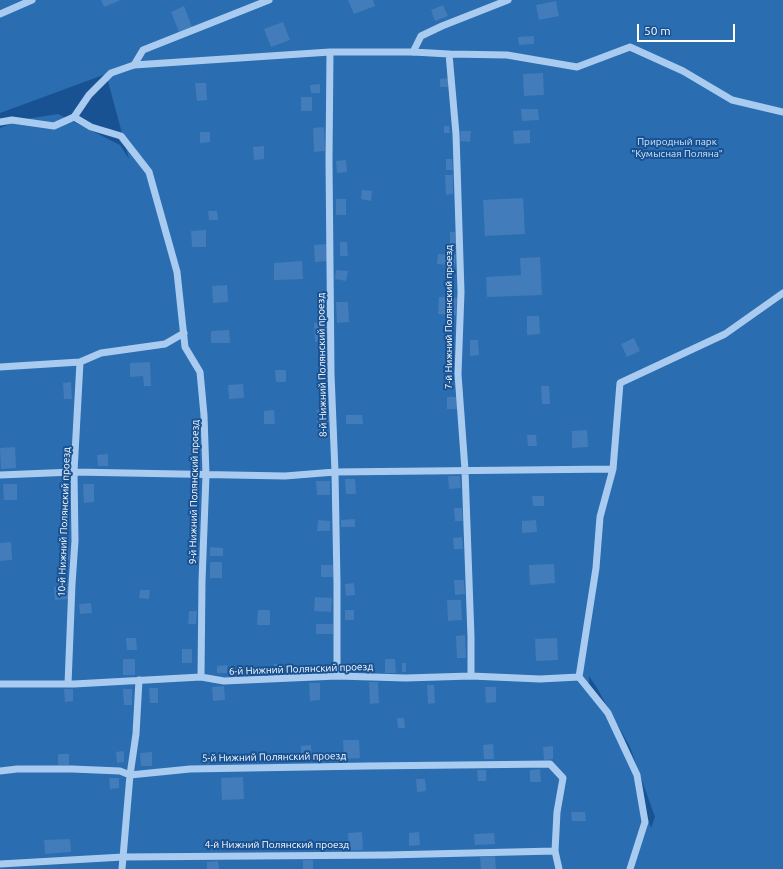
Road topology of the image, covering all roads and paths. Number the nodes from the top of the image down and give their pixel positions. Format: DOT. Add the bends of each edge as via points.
graph roads {
  1 [pos="32,0"];
  2 [pos="269,0"];
  3 [pos="508,0"];
  4 [pos="0,14"];
  5 [pos="330,52"];
  6 [pos="413,52"];
  7 [pos="449,54"];
  8 [pos="134,65"];
  9 [pos="783,112"];
  10 [pos="74,118"];
  11 [pos="0,122"];
  12 [pos="783,293"];
  13 [pos="184,333"];
  14 [pos="80,362"];
  15 [pos="0,367"];
  16 [pos="613,469"];
  17 [pos="465,470"];
  18 [pos="74,472"];
  19 [pos="335,472"];
  20 [pos="0,475"];
  21 [pos="206,475"];
  22 [pos="337,676"];
  23 [pos="471,676"];
  24 [pos="201,677"];
  25 [pos="579,677"];
  26 [pos="139,680"];
  27 [pos="0,684"];
  28 [pos="68,684"];
  29 [pos="0,771"];
  30 [pos="130,774"];
  31 [pos="555,850"];
  32 [pos="123,857"];
  33 [pos="0,864"];
  34 [pos="122,869"];
  35 [pos="559,869"];
  36 [pos="630,869"];
  1 -- 4 [label="street"];
  2 -- 8 [label="street" via="143,50"];
  3 -- 6 [label="street" via="421,36"];
  5 -- 6 [label="street"];
  5 -- 8 [label="street"];
  5 -- 19 [label="street, 8-й Нижний Полянский проезд" via="331,374"];
  6 -- 7 [label="street"];
  7 -- 9 [label="street" via="507,55 577,67 630,47 683,71 732,100"];
  7 -- 17 [label="street, 7-й Нижний Полянский проезд" via="456,141 461,292 458,374"];
  8 -- 10 [label="street" via="111,73 89,95"];
  10 -- 11 [label="street" via="54,126 12,120"];
  10 -- 13 [label="street, 9-й Нижний Полянский проезд" via="91,127 121,136 149,172 177,272"];
  12 -- 16 [label="street" via="725,334 620,383"];
  13 -- 14 [label="street" via="166,344 101,353"];
  13 -- 21 [label="street, 9-й Нижний Полянский проезд" via="185,347 200,372"];
  14 -- 15 [label="street"];
  14 -- 18 [label="street, 10-й Нижний Полянский проезд"];
  16 -- 17 [label="street"];
  16 -- 25 [label="street" via="600,518 596,568"];
  17 -- 19 [label="street"];
  17 -- 23 [label="street, 7-й Нижний Полянский проезд"];
  18 -- 20 [label="street"];
  18 -- 21 [label="street"];
  18 -- 28 [label="street, 10-й Нижний Полянский проезд" via="75,541"];
  19 -- 21 [label="street" via="285,476"];
  19 -- 22 [label="street, 8-й Нижний Полянский проезд"];
  21 -- 24 [label="street, 9-й Нижний Полянский проезд"];
  22 -- 23 [label="street, 6-й Нижний Полянский проезд"];
  22 -- 24 [label="street, 6-й Нижний Полянский проезд" via="224,682"];
  23 -- 25 [label="street, 6-й Нижний Полянский проезд" via="540,679"];
  24 -- 26 [label="street, 6-й Нижний Полянский проезд"];
  25 -- 36 [label="street" via="608,713 637,775 645,822"];
  26 -- 28 [label="street, 6-й Нижний Полянский проезд"];
  26 -- 30 [label="street" via="136,734"];
  27 -- 28 [label="street, 6-й Нижний Полянский проезд"];
  29 -- 30 [label="street, 5-й Нижний Полянский проезд" via="72,769 120,771"];
  30 -- 31 [label="street, 5-й Нижний Полянский проезд" via="190,769 550,764 562,778"];
  30 -- 32 [label="street"];
  31 -- 32 [label="street, 4-й Нижний Полянский проезд" via="388,855"];
  31 -- 35 [label="street"];
  32 -- 33 [label="street, 4-й Нижний Полянский проезд"];
  32 -- 34 [label="street"];
}
